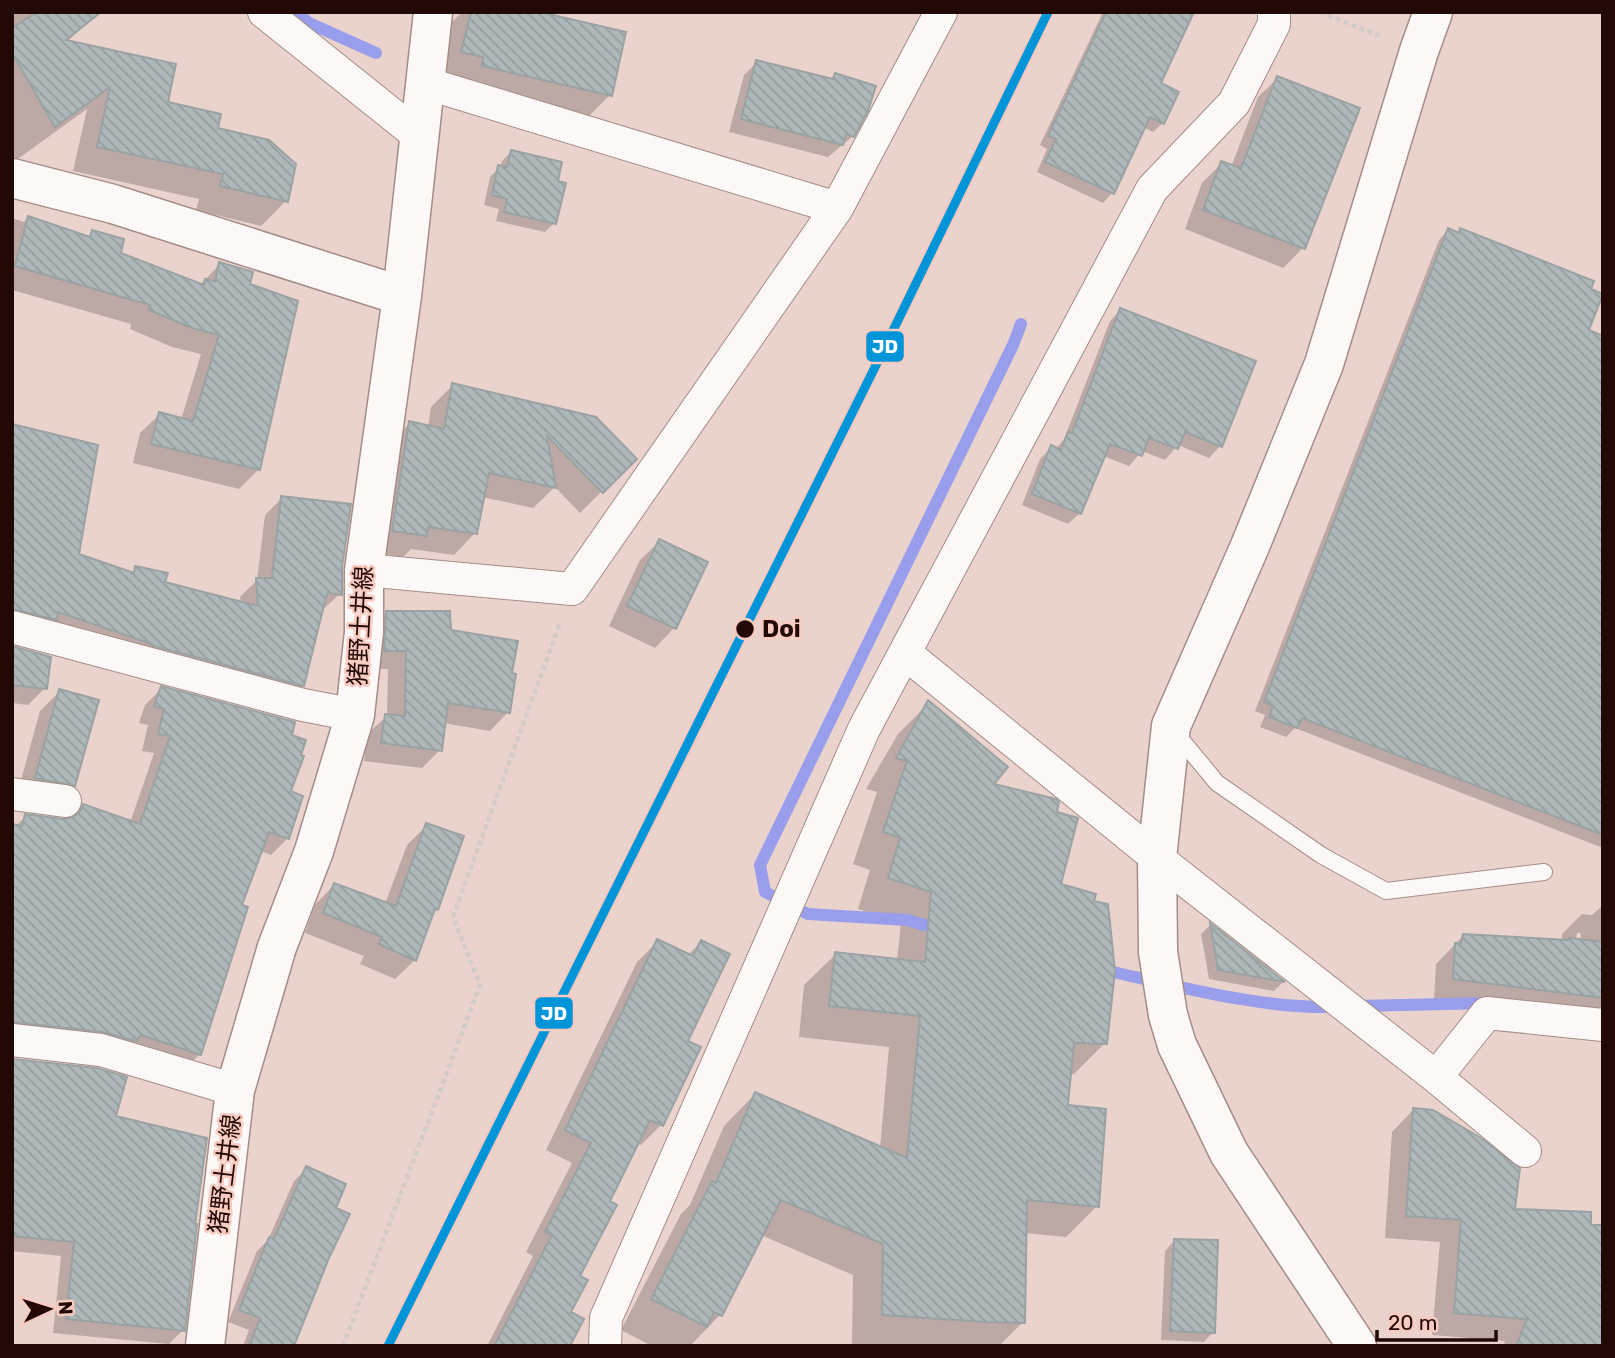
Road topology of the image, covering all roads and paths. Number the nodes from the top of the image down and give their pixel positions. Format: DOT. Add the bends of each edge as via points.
graph roads {
  1 [pos="264,12"];
  2 [pos="433,12"];
  3 [pos="941,12"];
  4 [pos="1274,12"];
  5 [pos="1320,12"];
  6 [pos="1433,12"];
  7 [pos="1419,51"];
  8 [pos="425,83"];
  9 [pos="419,136"];
  10 [pos="12,178"];
  11 [pos="837,208"];
  12 [pos="402,296"];
  13 [pos="364,570"];
  14 [pos="572,589"];
  15 [pos="12,627"];
  16 [pos="905,653"];
  17 [pos="355,715"];
  18 [pos="1171,726"];
  19 [pos="12,794"];
  20 [pos="65,801"];
  21 [pos="1157,858"];
  22 [pos="1544,872"];
  23 [pos="1603,1025"];
  24 [pos="12,1040"];
  25 [pos="1436,1077"];
  26 [pos="235,1090"];
  27 [pos="1525,1151"];
  28 [pos="205,1346"];
  29 [pos="343,1346"];
  30 [pos="605,1346"];
  31 [pos="1357,1346"];
  1 -- 9 [label="street"];
  2 -- 8 [label="street, 猪野土井線"];
  3 -- 11 [label="street"];
  4 -- 16 [label="street" via="1274,24 1234,103 1152,189"];
  5 -- 7 [label="path"];
  6 -- 7 [label="street"];
  7 -- 18 [label="street" via="1324,364"];
  8 -- 9 [label="street, 猪野土井線"];
  8 -- 11 [label="street"];
  9 -- 12 [label="street, 猪野土井線"];
  10 -- 12 [label="street" via="113,204"];
  11 -- 14 [label="street"];
  12 -- 13 [label="street, 猪野土井線"];
  13 -- 14 [label="street"];
  13 -- 17 [label="street, 猪野土井線" via="364,632"];
  14 -- 29 [label="path" via="453,917 481,985"];
  15 -- 17 [label="street"];
  16 -- 21 [label="street"];
  16 -- 30 [label="street" via="864,729 606,1318"];
  17 -- 26 [label="street, 猪野土井線" via="314,851 277,947"];
  18 -- 21 [label="street"];
  18 -- 22 [label="lane" via="1217,783 1321,855 1386,891"];
  19 -- 20 [label="street"];
  21 -- 25 [label="street"];
  21 -- 31 [label="street" via="1158,952 1177,1045 1229,1153"];
  23 -- 25 [label="street" via="1488,1013"];
  24 -- 26 [label="street" via="100,1050"];
  25 -- 27 [label="street"];
  26 -- 28 [label="street, 猪野土井線"];
}
